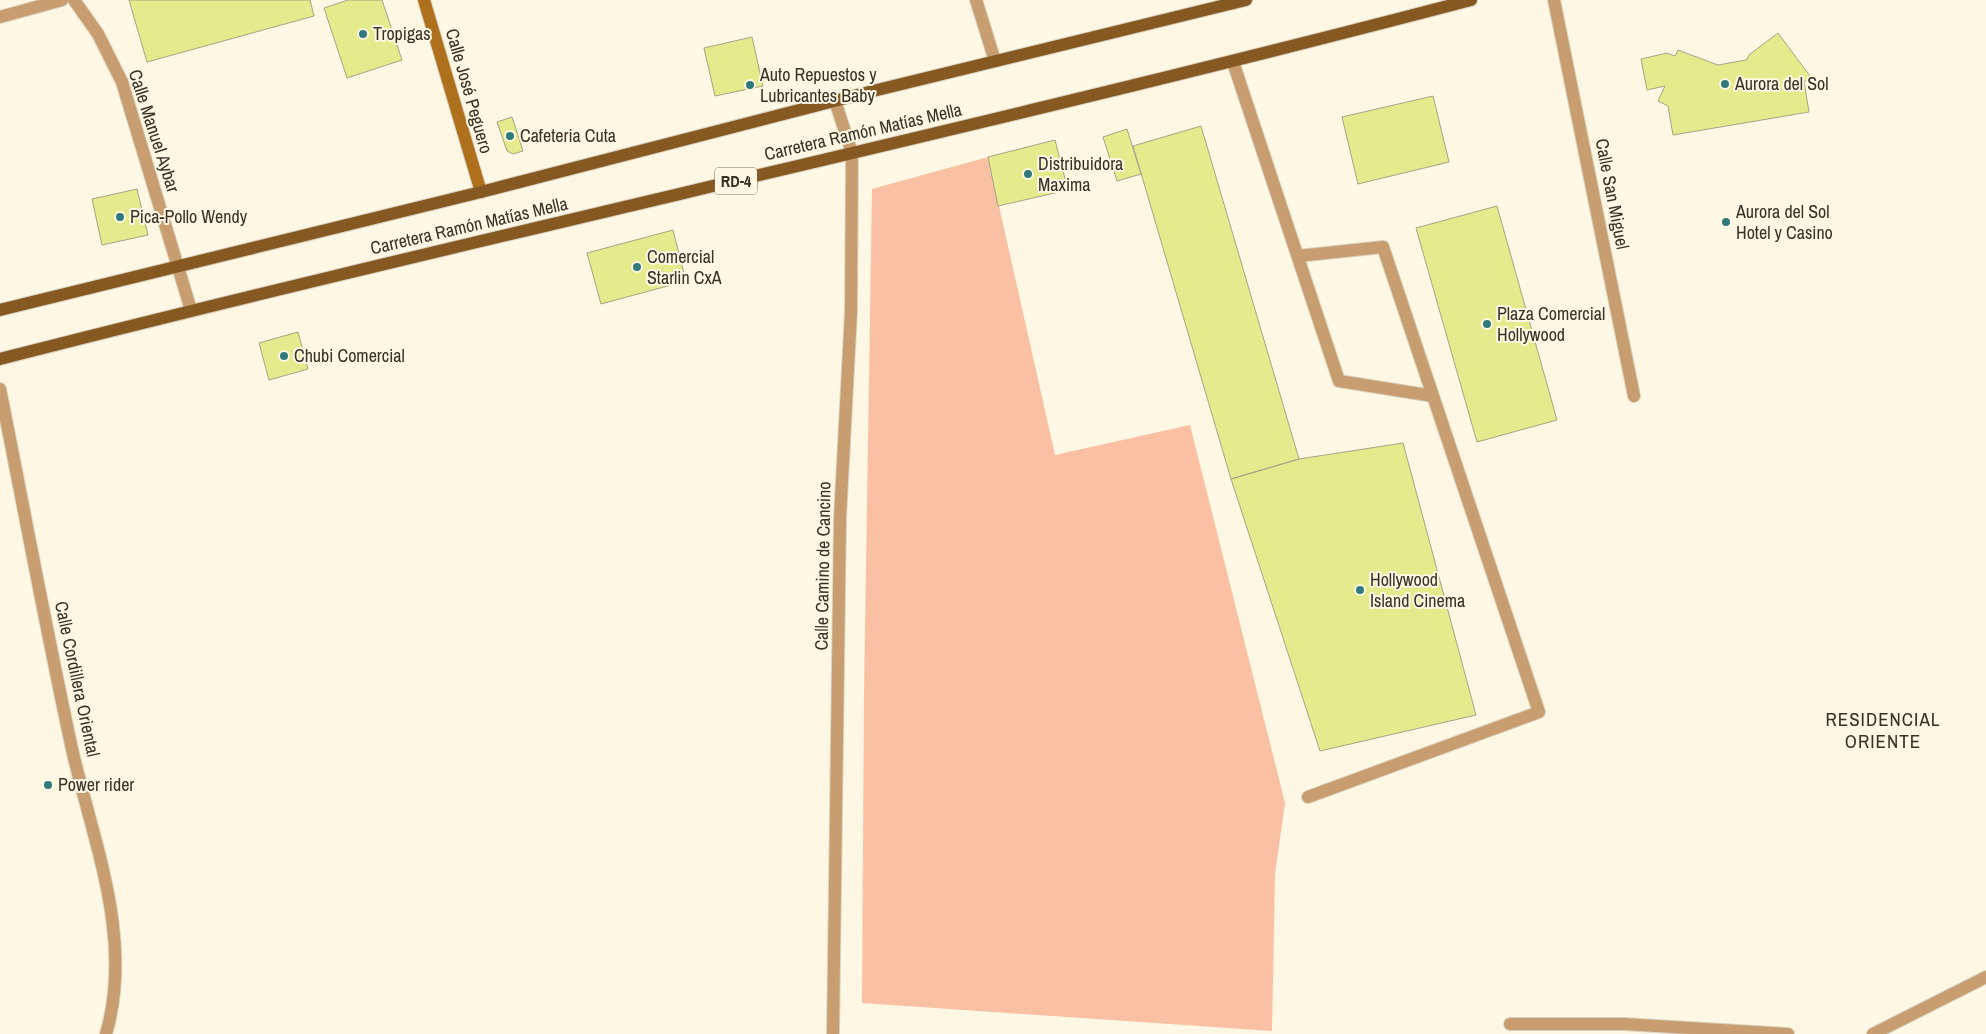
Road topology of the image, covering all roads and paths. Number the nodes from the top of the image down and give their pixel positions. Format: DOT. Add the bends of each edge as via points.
graph roads {
  1 [pos="62,0"];
  2 [pos="74,0"];
  3 [pos="424,0"];
  4 [pos="976,0"];
  5 [pos="1246,0"];
  6 [pos="1471,0"];
  7 [pos="1554,0"];
  8 [pos="1222,3"];
  9 [pos="0,17"];
  10 [pos="995,61"];
  11 [pos="1233,62"];
  12 [pos="835,101"];
  13 [pos="852,153"];
  14 [pos="481,192"];
  15 [pos="1298,256"];
  16 [pos="178,266"];
  17 [pos="0,310"];
  18 [pos="191,310"];
  19 [pos="0,359"];
  20 [pos="0,389"];
  21 [pos="1433,396"];
  22 [pos="1634,396"];
  23 [pos="1308,797"];
  24 [pos="1986,976"];
  25 [pos="1510,1024"];
  26 [pos="106,1034"];
  27 [pos="833,1034"];
  28 [pos="1788,1034"];
  29 [pos="1873,1034"];
  1 -- 9 [label="street"];
  2 -- 16 [label="street, Calle Manuel Aybar" via="98,34 122,82"];
  3 -- 14 [label="main road, Calle José Peguero"];
  4 -- 10 [label="street"];
  5 -- 8 [label="main road, Carretera Ramón Matías Mella"];
  6 -- 11 [label="main road, Carretera Ramón Matías Mella / RD-4"];
  7 -- 22 [label="street, Calle San Miguel"];
  8 -- 10 [label="main road, Carretera Ramón Matías Mella"];
  10 -- 12 [label="main road, Carretera Ramón Matías Mella"];
  11 -- 13 [label="main road, Carretera Ramón Matías Mella / RD-4"];
  11 -- 15 [label="street"];
  12 -- 13 [label="street, Calle Camino de Cancino"];
  12 -- 14 [label="main road, Carretera Ramón Matías Mella"];
  13 -- 18 [label="main road, Carretera Ramón Matías Mella / RD-4"];
  13 -- 27 [label="street, Calle Camino de Cancino" via="851,312 840,518"];
  14 -- 16 [label="main road, Carretera Ramón Matías Mella"];
  15 -- 21 [label="street" via="1339,381"];
  15 -- 21 [label="street" via="1383,247"];
  16 -- 17 [label="main road, Carretera Ramón Matías Mella"];
  16 -- 18 [label="street, Calle Manuel Aybar"];
  18 -- 19 [label="main road, Carretera Ramón Matías Mella / RD-4"];
  20 -- 26 [label="street, Calle Cordillera Oriental" via="72,749 102,865 116,938 116,982"];
  21 -- 23 [label="street" via="1539,712"];
  24 -- 29 [label="street"];
  25 -- 28 [label="street" via="1624,1024"];
}
